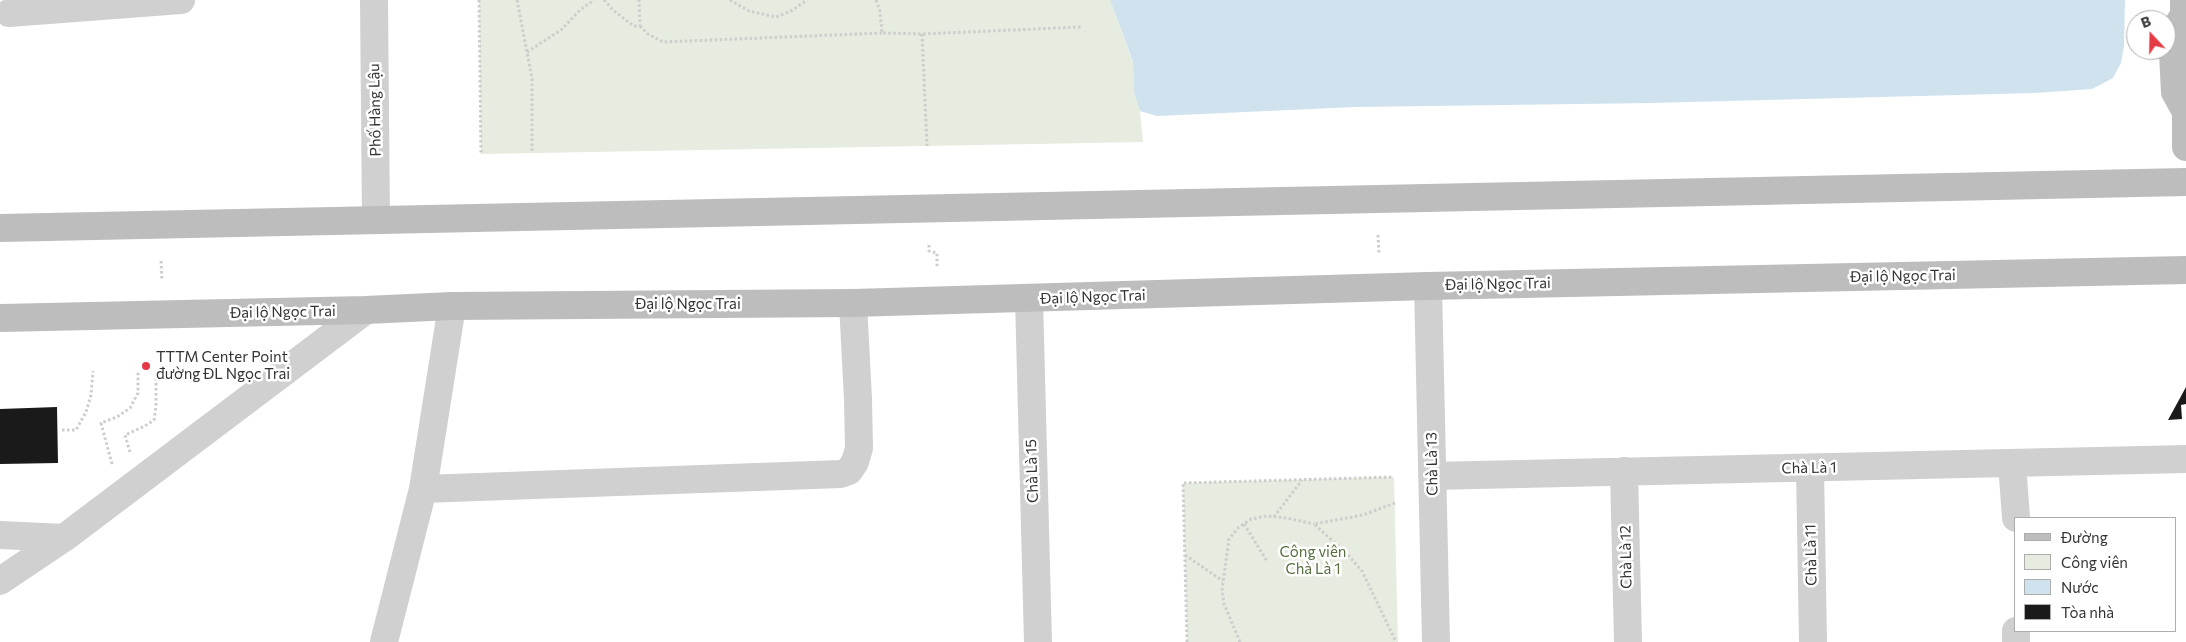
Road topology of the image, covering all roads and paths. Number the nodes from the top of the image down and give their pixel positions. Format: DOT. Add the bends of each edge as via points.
graph roads {
  1 [pos="181,0"];
  2 [pos="374,0"];
  3 [pos="479,0"];
  4 [pos="518,0"];
  5 [pos="594,0"];
  6 [pos="604,0"];
  7 [pos="639,0"];
  8 [pos="730,0"];
  9 [pos="807,0"];
  10 [pos="876,0"];
  11 [pos="2185,11"];
  12 [pos="10,12"];
  13 [pos="640,26"];
  14 [pos="1081,27"];
  15 [pos="882,33"];
  16 [pos="922,34"];
  17 [pos="527,52"];
  18 [pos="2186,111"];
  19 [pos="928,146"];
  20 [pos="2186,147"];
  21 [pos="532,153"];
  22 [pos="481,154"];
  23 [pos="2186,182"];
  24 [pos="376,220"];
  25 [pos="0,228"];
  26 [pos="1378,235"];
  27 [pos="929,245"];
  28 [pos="1379,254"];
  29 [pos="161,261"];
  30 [pos="937,267"];
  31 [pos="2186,270"];
  32 [pos="162,280"];
  33 [pos="1428,286"];
  34 [pos="1029,299"];
  35 [pos="853,303"];
  36 [pos="452,306"];
  37 [pos="366,310"];
  38 [pos="0,318"];
  39 [pos="156,370"];
  40 [pos="93,371"];
  41 [pos="138,371"];
  42 [pos="62,430"];
  43 [pos="130,453"];
  44 [pos="2186,459"];
  45 [pos="2012,463"];
  46 [pos="112,465"];
  47 [pos="1810,468"];
  48 [pos="1624,471"];
  49 [pos="1432,476"];
  50 [pos="1394,477"];
  51 [pos="1303,480"];
  52 [pos="423,488"];
  53 [pos="1394,503"];
  54 [pos="1274,517"];
  55 [pos="2016,517"];
  56 [pos="1244,524"];
  57 [pos="1314,524"];
  58 [pos="0,535"];
  59 [pos="64,538"];
  60 [pos="1185,554"];
  61 [pos="1267,561"];
  62 [pos="0,581"];
  63 [pos="1222,581"];
  64 [pos="384,642"];
  65 [pos="1038,642"];
  66 [pos="1187,642"];
  67 [pos="1240,642"];
  68 [pos="1396,642"];
  69 [pos="1436,642"];
  70 [pos="1628,642"];
  71 [pos="1813,642"];
  1 -- 12 [label="street"];
  2 -- 24 [label="street, Phố Hàng Lậu"];
  3 -- 22 [label="path"];
  4 -- 17 [label="path"];
  5 -- 17 [label="path" via="561,30"];
  6 -- 13 [label="path" via="634,26"];
  7 -- 13 [label="path"];
  8 -- 9 [label="path" via="749,11 776,17"];
  10 -- 15 [label="path"];
  11 -- 18 [label="main road" via="2172,34 2175,92"];
  13 -- 15 [label="path" via="663,42"];
  14 -- 16 [label="path"];
  15 -- 16 [label="path"];
  16 -- 19 [label="path"];
  17 -- 21 [label="path" via="532,78"];
  18 -- 20 [label="main road"];
  23 -- 24 [label="main road"];
  24 -- 25 [label="main road"];
  26 -- 28 [label="path"];
  27 -- 30 [label="path" via="928,251 937,253"];
  29 -- 32 [label="path"];
  31 -- 33 [label="main road, Đại lộ Ngọc Trai"];
  33 -- 34 [label="main road, Đại lộ Ngọc Trai"];
  33 -- 49 [label="street, Chà Là 13"];
  34 -- 35 [label="main road, Đại lộ Ngọc Trai"];
  34 -- 65 [label="street, Chà Là 15"];
  35 -- 36 [label="main road, Đại lộ Ngọc Trai"];
  35 -- 52 [label="street" via="858,448 855,462 842,474 828,480 508,490"];
  36 -- 37 [label="main road, Đại lộ Ngọc Trai"];
  36 -- 52 [label="street"];
  37 -- 38 [label="main road, Đại lộ Ngọc Trai"];
  37 -- 59 [label="street"];
  39 -- 43 [label="path" via="154,420 125,435"];
  40 -- 42 [label="path" via="86,412 76,430"];
  41 -- 46 [label="path" via="138,393 130,408 101,423"];
  44 -- 45 [label="street, Chà Là 1"];
  45 -- 47 [label="street, Chà Là 1"];
  45 -- 55 [label="street"];
  47 -- 48 [label="street, Chà Là 1"];
  47 -- 71 [label="street, Chà Là 11"];
  48 -- 49 [label="street, Chà Là 1"];
  48 -- 70 [label="street, Chà Là 12"];
  49 -- 69 [label="street, Chà Là 13"];
  50 -- 51 [label="path"];
  51 -- 54 [label="path"];
  51 -- 60 [label="path" via="1183,483"];
  52 -- 64 [label="street"];
  53 -- 57 [label="path" via="1363,515"];
  54 -- 56 [label="path" via="1251,519"];
  54 -- 57 [label="path"];
  56 -- 61 [label="path"];
  56 -- 63 [label="path" via="1229,539"];
  57 -- 68 [label="path" via="1362,572"];
  58 -- 59 [label="street"];
  59 -- 62 [label="street"];
  60 -- 63 [label="path"];
  60 -- 66 [label="path"];
  63 -- 67 [label="path" via="1224,604"];
}
